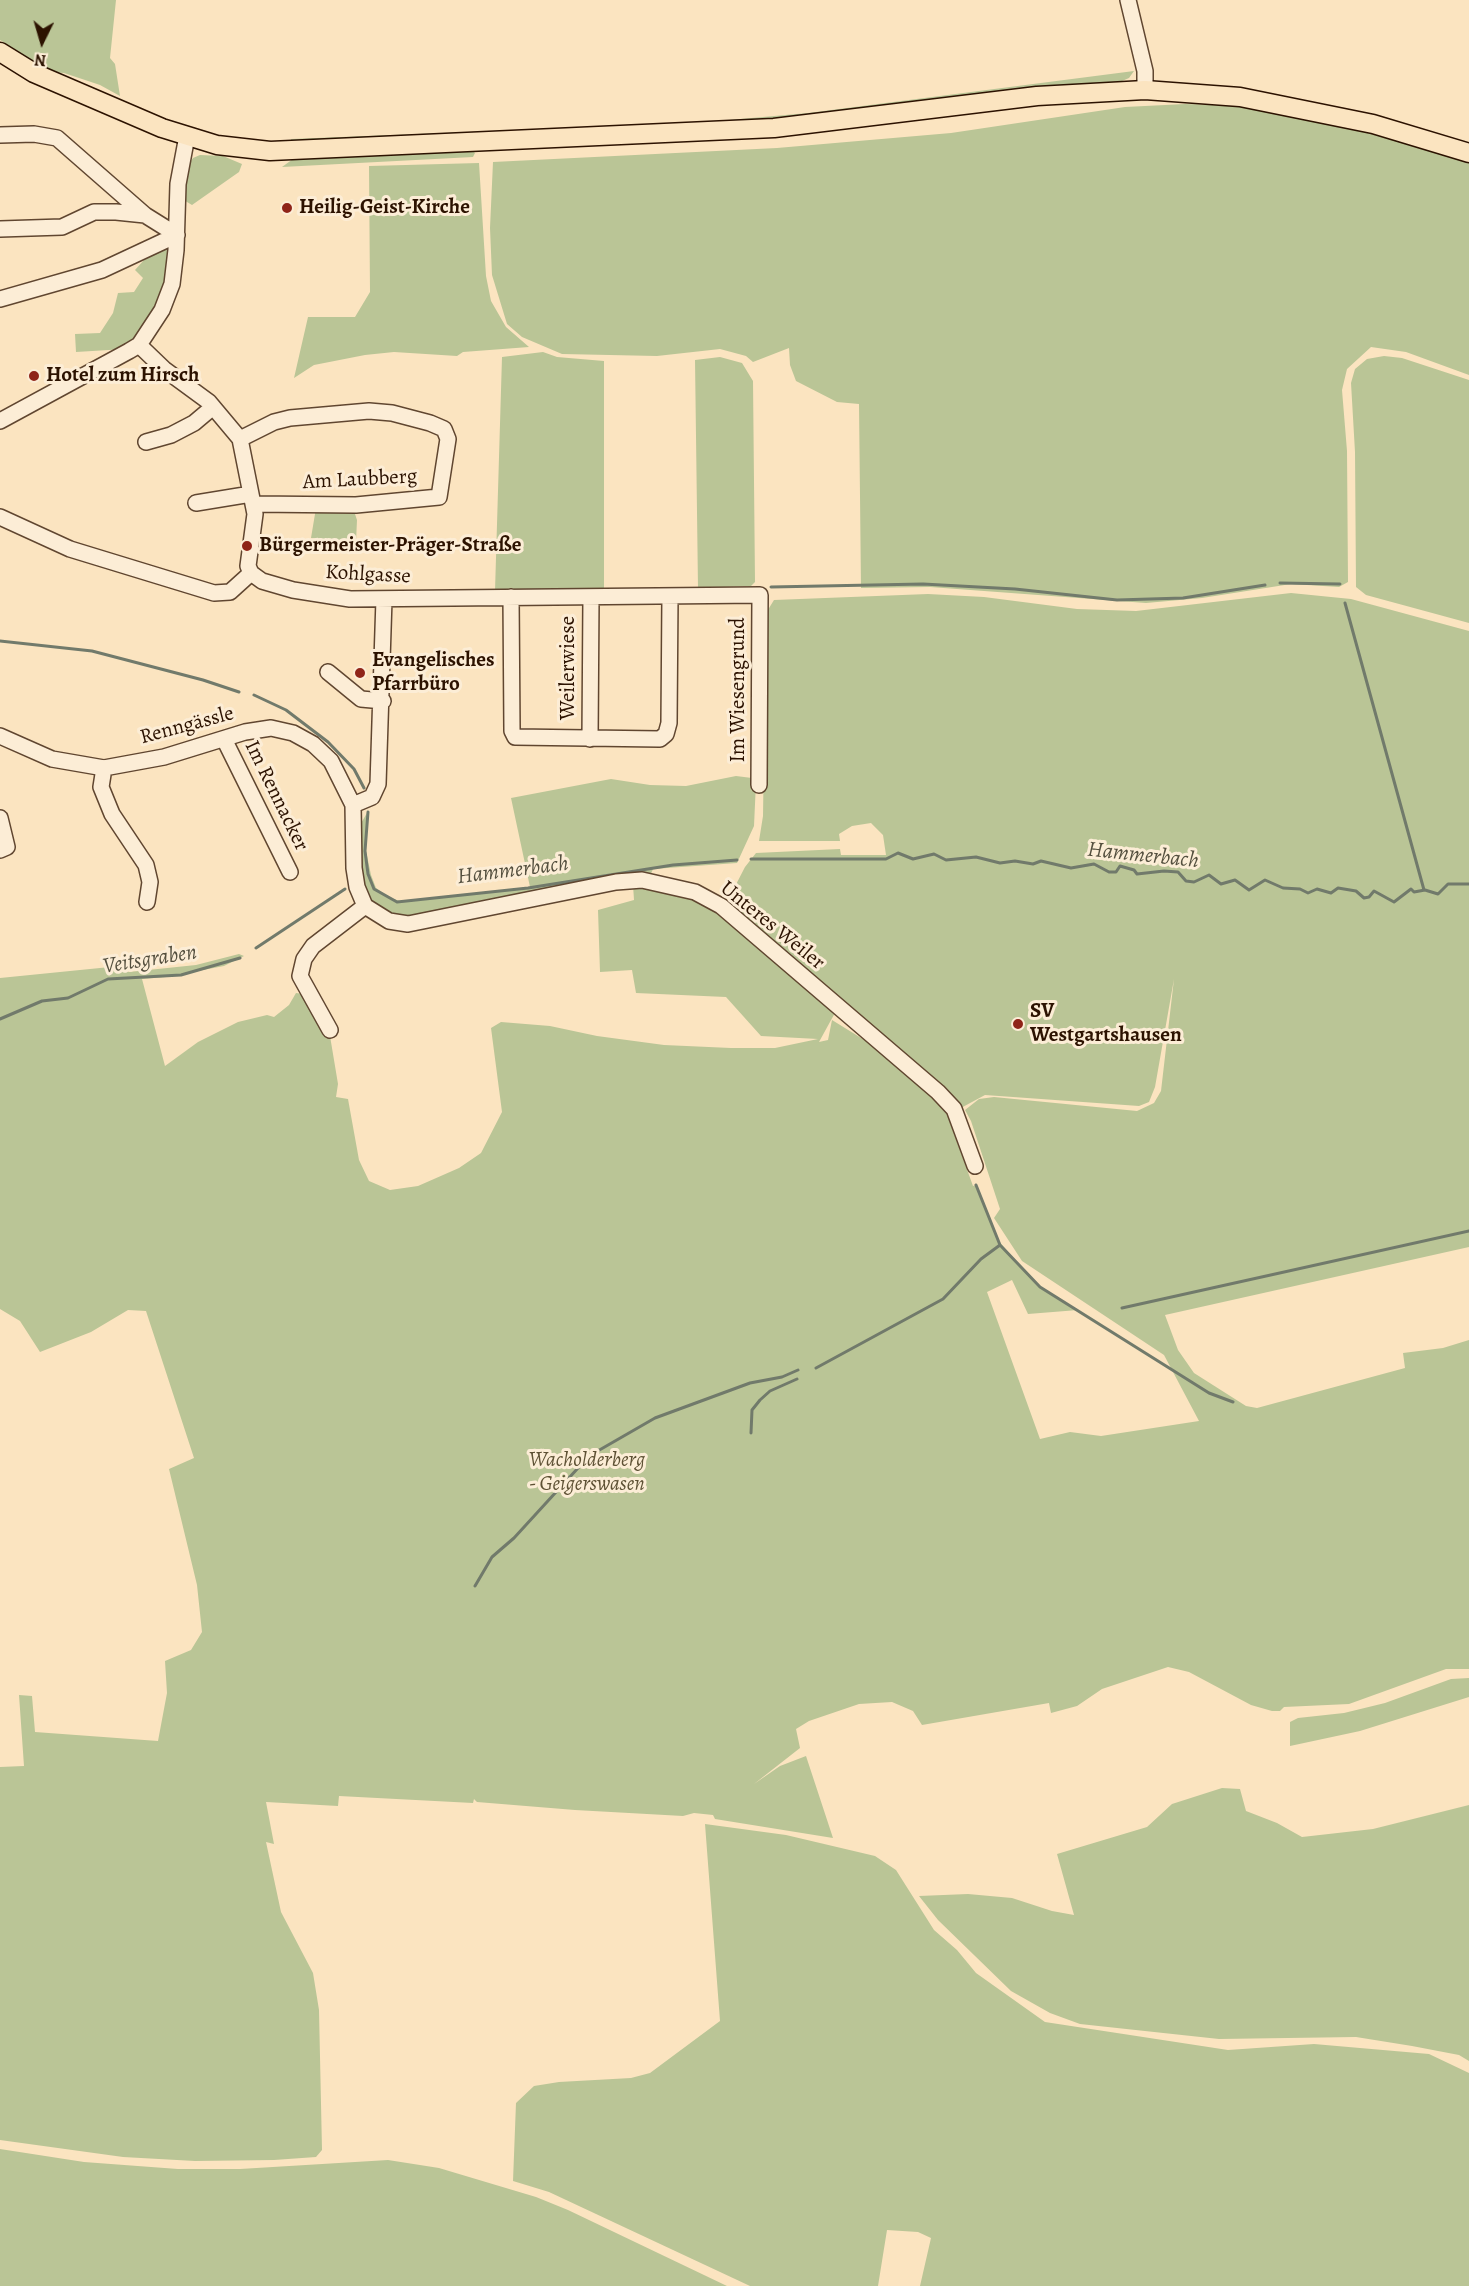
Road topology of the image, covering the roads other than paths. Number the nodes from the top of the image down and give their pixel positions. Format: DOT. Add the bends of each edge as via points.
graph roads {
  1 [pos="1128,0"];
  2 [pos="0,52"];
  3 [pos="1145,90"];
  4 [pos="0,135"];
  5 [pos="187,136"];
  6 [pos="1469,153"];
  7 [pos="145,214"];
  8 [pos="0,229"];
  9 [pos="177,235"];
  10 [pos="0,299"];
  11 [pos="139,345"];
  12 [pos="213,407"];
  13 [pos="0,421"];
  14 [pos="240,439"];
  15 [pos="147,442"];
  16 [pos="252,499"];
  17 [pos="196,503"];
  18 [pos="0,518"];
  19 [pos="251,573"];
  20 [pos="760,595"];
  21 [pos="670,596"];
  22 [pos="512,597"];
  23 [pos="591,597"];
  24 [pos="384,599"];
  25 [pos="328,672"];
  26 [pos="383,701"];
  27 [pos="0,736"];
  28 [pos="224,739"];
  29 [pos="590,739"];
  30 [pos="104,768"];
  31 [pos="759,785"];
  32 [pos="353,805"];
  33 [pos="0,818"];
  34 [pos="0,850"];
  35 [pos="290,872"];
  36 [pos="147,902"];
  37 [pos="365,906"];
  38 [pos="330,1030"];
  39 [pos="975,1166"];
  1 -- 3 [label="street" via="1145,71"];
  2 -- 5 [label="main road" via="34,73 93,100"];
  3 -- 5 [label="main road" via="1037,96 774,128 611,136 270,151 217,145"];
  3 -- 6 [label="main road" via="1240,97 1373,124"];
  4 -- 7 [label="street" via="57,138"];
  5 -- 9 [label="street" via="178,184"];
  7 -- 8 [label="street" via="94,212 62,227"];
  7 -- 9 [label="street"];
  9 -- 10 [label="street" via="102,270"];
  9 -- 11 [label="street" via="172,284 162,310"];
  11 -- 12 [label="street"];
  11 -- 13 [label="street"];
  12 -- 14 [label="street"];
  12 -- 15 [label="street" via="171,435"];
  14 -- 16 [label="street"];
  14 -- 16 [label="street, Am Laubberg" via="290,418 369,411 430,423 444,429 448,439 439,497 356,504"];
  16 -- 17 [label="street"];
  16 -- 19 [label="street" via="255,514 248,566"];
  18 -- 19 [label="street" via="70,549 214,593 230,592"];
  19 -- 24 [label="street, Kohlgasse" via="262,581 293,590 350,599"];
  20 -- 21 [label="street, Kohlgasse"];
  20 -- 31 [label="street, Im Wiesengrund"];
  21 -- 23 [label="street, Kohlgasse"];
  21 -- 29 [label="street" via="666,734 660,739"];
  22 -- 23 [label="street, Kohlgasse"];
  22 -- 24 [label="street, Kohlgasse"];
  22 -- 29 [label="street" via="515,737"];
  23 -- 29 [label="street, Weilerwiese"];
  24 -- 26 [label="street"];
  25 -- 26 [label="street" via="362,699"];
  26 -- 32 [label="street" via="378,784 372,797"];
  27 -- 30 [label="street, Renngässle" via="52,759"];
  28 -- 30 [label="street, Renngässle" via="164,757"];
  28 -- 32 [label="street, Renngässle" via="272,728 293,733 313,744 331,761"];
  28 -- 35 [label="street, Im Rennacker"];
  30 -- 36 [label="street" via="101,786 112,814 146,865 150,882"];
  32 -- 37 [label="street" via="354,868"];
  33 -- 34 [label="street" via="7,847"];
  37 -- 38 [label="street" via="312,946 304,959 300,976"];
  37 -- 39 [label="street, Unteres Weiler" via="389,921 408,924 616,882 642,880 694,892 721,906 938,1092 954,1109"];
}
